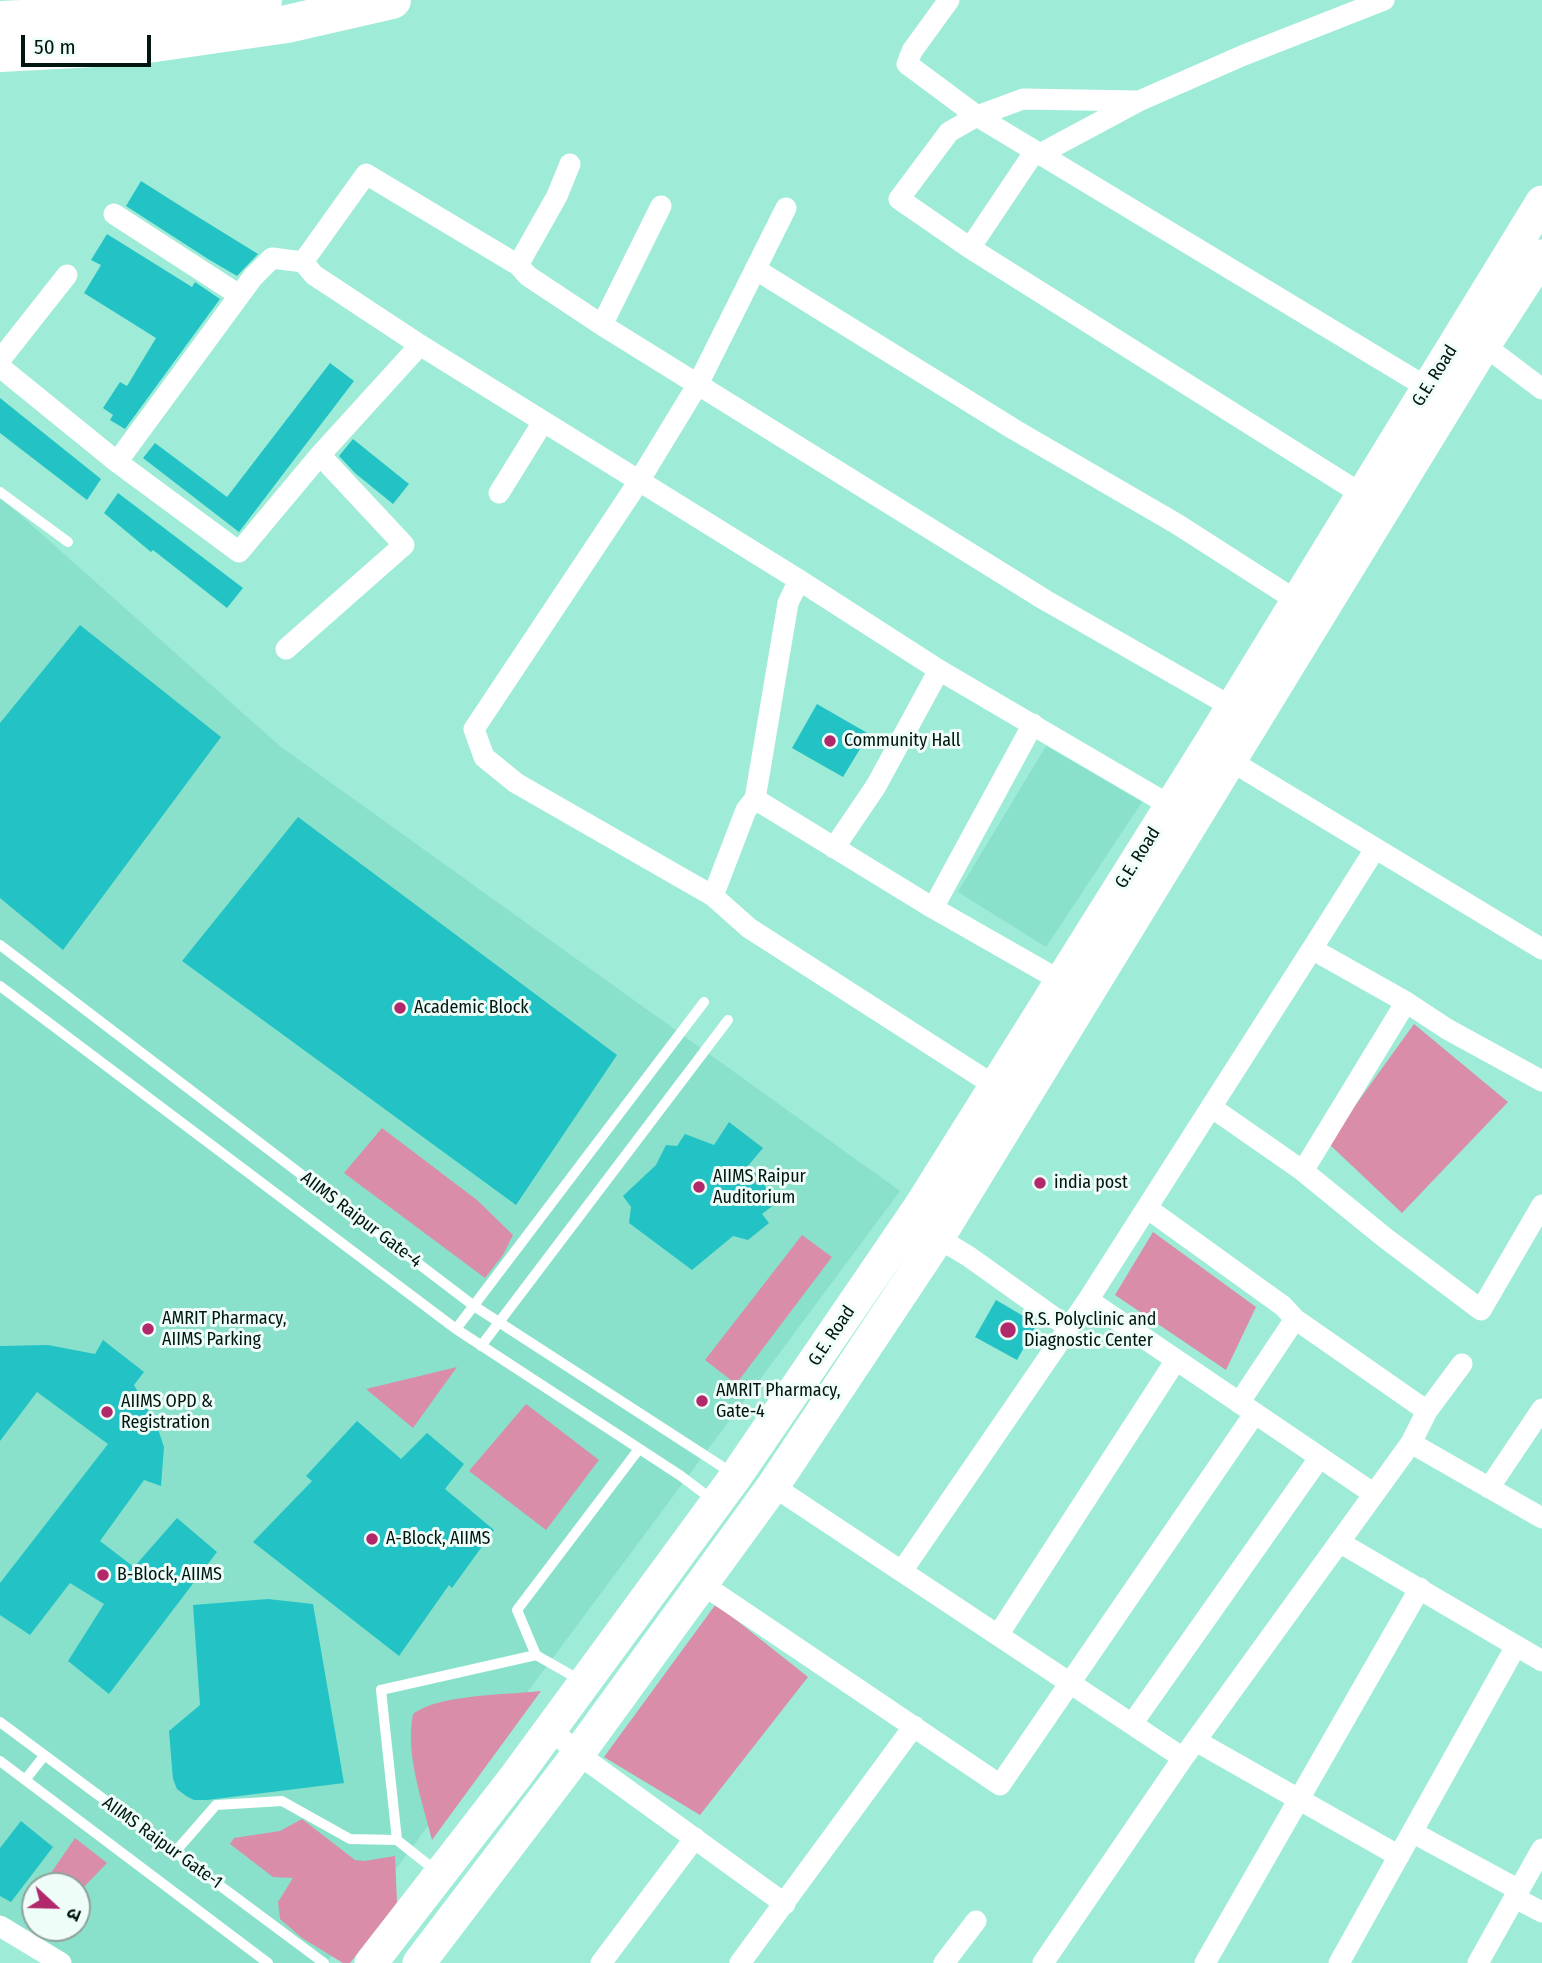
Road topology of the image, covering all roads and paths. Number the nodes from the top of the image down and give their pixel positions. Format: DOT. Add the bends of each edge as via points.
graph roads {
  1 [pos="263,0"];
  2 [pos="392,0"];
  3 [pos="949,0"];
  4 [pos="1384,0"];
  5 [pos="0,20"];
  6 [pos="0,54"];
  7 [pos="1139,101"];
  8 [pos="977,116"];
  9 [pos="1037,152"];
  10 [pos="570,164"];
  11 [pos="1542,202"];
  12 [pos="661,206"];
  13 [pos="786,208"];
  14 [pos="114,214"];
  15 [pos="970,248"];
  16 [pos="303,261"];
  17 [pos="519,265"];
  18 [pos="755,269"];
  19 [pos="1537,272"];
  20 [pos="67,275"];
  21 [pos="239,295"];
  22 [pos="602,325"];
  23 [pos="1474,338"];
  24 [pos="420,345"];
  25 [pos="0,360"];
  26 [pos="0,367"];
  27 [pos="698,384"];
  28 [pos="1428,388"];
  29 [pos="1542,388"];
  30 [pos="543,422"];
  31 [pos="320,455"];
  32 [pos="117,462"];
  33 [pos="639,481"];
  34 [pos="0,492"];
  35 [pos="499,492"];
  36 [pos="1363,495"];
  37 [pos="68,542"];
  38 [pos="799,580"];
  39 [pos="1297,601"];
  40 [pos="286,649"];
  41 [pos="939,670"];
  42 [pos="1232,707"];
  43 [pos="1033,724"];
  44 [pos="1220,754"];
  45 [pos="755,799"];
  46 [pos="1171,806"];
  47 [pos="834,848"];
  48 [pos="1376,849"];
  49 [pos="713,896"];
  50 [pos="933,908"];
  51 [pos="0,945"];
  52 [pos="1542,948"];
  53 [pos="1312,949"];
  54 [pos="1061,981"];
  55 [pos="0,986"];
  56 [pos="704,1002"];
  57 [pos="1406,1002"];
  58 [pos="728,1020"];
  59 [pos="1542,1081"];
  60 [pos="995,1086"];
  61 [pos="1211,1107"];
  62 [pos="1303,1171"];
  63 [pos="1542,1205"];
  64 [pos="1147,1208"];
  65 [pos="938,1238"];
  66 [pos="1088,1300"];
  67 [pos="474,1306"];
  68 [pos="1295,1319"];
  69 [pos="498,1322"];
  70 [pos="1069,1328"];
  71 [pos="456,1329"];
  72 [pos="481,1346"];
  73 [pos="1176,1360"];
  74 [pos="1462,1364"];
  75 [pos="1247,1408"];
  76 [pos="1542,1409"];
  77 [pos="1427,1411"];
  78 [pos="1411,1443"];
  79 [pos="639,1449"];
  80 [pos="1320,1457"];
  81 [pos="736,1476"];
  82 [pos="773,1486"];
  83 [pos="1489,1488"];
  84 [pos="1374,1494"];
  85 [pos="716,1503"];
  86 [pos="1542,1518"];
  87 [pos="1339,1542"];
  88 [pos="902,1571"];
  89 [pos="702,1584"];
  90 [pos="1420,1588"];
  91 [pos="998,1635"];
  92 [pos="1516,1646"];
  93 [pos="536,1655"];
  94 [pos="1542,1661"];
  95 [pos="586,1683"];
  96 [pos="1070,1683"];
  97 [pos="0,1722"];
  98 [pos="1132,1724"];
  99 [pos="914,1726"];
  100 [pos="551,1729"];
  101 [pos="1190,1749"];
  102 [pos="578,1754"];
  103 [pos="44,1756"];
  104 [pos="0,1761"];
  105 [pos="25,1780"];
  106 [pos="1297,1800"];
  107 [pos="1412,1832"];
  108 [pos="695,1838"];
  109 [pos="397,1840"];
  110 [pos="1542,1849"];
  111 [pos="175,1852"];
  112 [pos="1398,1856"];
  113 [pos="440,1874"];
  114 [pos="1517,1894"];
  115 [pos="785,1904"];
  116 [pos="1542,1912"];
  117 [pos="976,1921"];
  118 [pos="0,1926"];
  119 [pos="61,1963"];
  120 [pos="268,1963"];
  121 [pos="324,1963"];
  122 [pos="371,1963"];
  123 [pos="419,1963"];
  124 [pos="601,1963"];
  125 [pos="740,1963"];
  126 [pos="944,1963"];
  127 [pos="1043,1963"];
  128 [pos="1205,1963"];
  129 [pos="1339,1963"];
  130 [pos="1478,1963"];
  1 -- 5 [label="highway" via="135,14"];
  2 -- 6 [label="highway" via="287,24 134,46"];
  3 -- 8 [label="street" via="907,64"];
  4 -- 7 [label="street"];
  7 -- 8 [label="street" via="1023,99"];
  7 -- 9 [label="street"];
  8 -- 9 [label="street"];
  8 -- 15 [label="street" via="949,132 899,199"];
  9 -- 15 [label="street"];
  9 -- 28 [label="street"];
  10 -- 17 [label="street"];
  11 -- 23 [label="main road, G.E. Road"];
  12 -- 22 [label="street"];
  13 -- 18 [label="street"];
  14 -- 21 [label="street"];
  15 -- 36 [label="street"];
  16 -- 17 [label="street" via="366,174"];
  16 -- 21 [label="street" via="272,258"];
  16 -- 24 [label="street" via="314,275"];
  17 -- 22 [label="street" via="528,276"];
  18 -- 27 [label="street"];
  18 -- 39 [label="street"];
  19 -- 23 [label="main road"];
  20 -- 25 [label="street"];
  21 -- 32 [label="street"];
  22 -- 27 [label="street"];
  23 -- 28 [label="main road, G.E. Road"];
  23 -- 29 [label="street"];
  23 -- 44 [label="main road"];
  24 -- 30 [label="street"];
  24 -- 31 [label="street"];
  26 -- 32 [label="street"];
  27 -- 33 [label="street"];
  27 -- 42 [label="street" via="1045,600"];
  28 -- 36 [label="main road, G.E. Road"];
  30 -- 33 [label="street"];
  30 -- 35 [label="street"];
  31 -- 32 [label="street" via="239,552"];
  31 -- 40 [label="street" via="404,545"];
  33 -- 38 [label="street"];
  33 -- 49 [label="street" via="474,729 484,757 516,783"];
  34 -- 37 [label="lane"];
  36 -- 39 [label="main road, G.E. Road"];
  38 -- 41 [label="street"];
  38 -- 45 [label="street" via="788,603"];
  39 -- 42 [label="main road, G.E. Road"];
  41 -- 43 [label="street"];
  41 -- 47 [label="street" via="876,786"];
  42 -- 44 [label="main road, G.E. Road"];
  43 -- 46 [label="street"];
  43 -- 50 [label="street"];
  44 -- 46 [label="main road, G.E. Road"];
  44 -- 48 [label="street"];
  44 -- 65 [label="main road"];
  45 -- 47 [label="street"];
  45 -- 49 [label="street" via="746,810"];
  46 -- 54 [label="main road, G.E. Road"];
  47 -- 50 [label="street"];
  48 -- 52 [label="street"];
  48 -- 53 [label="street"];
  49 -- 60 [label="street" via="749,928"];
  50 -- 54 [label="street"];
  51 -- 67 [label="lane, AIIMS Raipur Gate-4"];
  53 -- 57 [label="street"];
  53 -- 61 [label="street"];
  54 -- 60 [label="main road, G.E. Road"];
  55 -- 71 [label="lane, AIIMS Raipur Gate-4"];
  56 -- 67 [label="lane"];
  57 -- 59 [label="street"];
  57 -- 62 [label="street"];
  58 -- 69 [label="lane"];
  60 -- 81 [label="main road, G.E. Road" via="921,1205"];
  61 -- 62 [label="street"];
  61 -- 64 [label="street"];
  62 -- 63 [label="street" via="1481,1310"];
  64 -- 66 [label="street"];
  64 -- 68 [label="street"];
  65 -- 70 [label="street"];
  65 -- 82 [label="main road"];
  66 -- 70 [label="street"];
  66 -- 73 [label="street"];
  67 -- 69 [label="lane, AIIMS Raipur Gate-4"];
  67 -- 71 [label="lane"];
  68 -- 75 [label="street"];
  68 -- 77 [label="street"];
  69 -- 72 [label="lane"];
  69 -- 81 [label="lane, AIIMS Raipur Gate-4"];
  70 -- 88 [label="street"];
  71 -- 72 [label="lane, AIIMS Raipur Gate-4"];
  72 -- 79 [label="lane, AIIMS Raipur Gate-4"];
  73 -- 75 [label="street"];
  73 -- 91 [label="street"];
  74 -- 77 [label="street"];
  75 -- 80 [label="street"];
  75 -- 96 [label="street"];
  76 -- 83 [label="street"];
  77 -- 78 [label="street"];
  78 -- 83 [label="street"];
  78 -- 84 [label="street"];
  79 -- 85 [label="lane, AIIMS Raipur Gate-4"];
  79 -- 93 [label="lane" via="517,1610"];
  80 -- 84 [label="street"];
  80 -- 98 [label="street"];
  81 -- 85 [label="main road, G.E. Road"];
  82 -- 88 [label="street"];
  82 -- 89 [label="main road"];
  83 -- 86 [label="street"];
  84 -- 87 [label="street"];
  85 -- 95 [label="main road, G.E. Road"];
  87 -- 90 [label="street"];
  87 -- 101 [label="street"];
  88 -- 91 [label="street"];
  89 -- 99 [label="street"];
  89 -- 102 [label="main road"];
  90 -- 92 [label="street"];
  90 -- 106 [label="street"];
  91 -- 96 [label="street"];
  92 -- 94 [label="street"];
  92 -- 107 [label="street"];
  93 -- 95 [label="lane"];
  93 -- 109 [label="lane" via="381,1690"];
  95 -- 100 [label="main road, G.E. Road"];
  96 -- 98 [label="street"];
  96 -- 99 [label="street" via="1000,1786"];
  97 -- 103 [label="lane, AIIMS Raipur Gate-1"];
  98 -- 101 [label="street"];
  99 -- 115 [label="street"];
  100 -- 102 [label="street"];
  100 -- 113 [label="main road, G.E. Road"];
  101 -- 106 [label="street"];
  101 -- 127 [label="street"];
  102 -- 108 [label="street"];
  102 -- 123 [label="main road"];
  103 -- 105 [label="lane"];
  103 -- 111 [label="lane, AIIMS Raipur Gate-1"];
  104 -- 105 [label="lane, AIIMS Raipur Gate-1"];
  105 -- 120 [label="lane, AIIMS Raipur Gate-1"];
  106 -- 112 [label="street"];
  106 -- 128 [label="street"];
  107 -- 112 [label="street"];
  107 -- 114 [label="street"];
  108 -- 115 [label="street"];
  108 -- 124 [label="street"];
  109 -- 111 [label="lane" via="350,1839 282,1801 216,1805"];
  109 -- 113 [label="lane"];
  110 -- 114 [label="street"];
  111 -- 121 [label="lane, AIIMS Raipur Gate-1"];
  112 -- 129 [label="street"];
  113 -- 122 [label="main road, G.E. Road"];
  114 -- 116 [label="street"];
  114 -- 130 [label="street"];
  115 -- 125 [label="street"];
  117 -- 126 [label="street"];
  118 -- 119 [label="street"];
}
